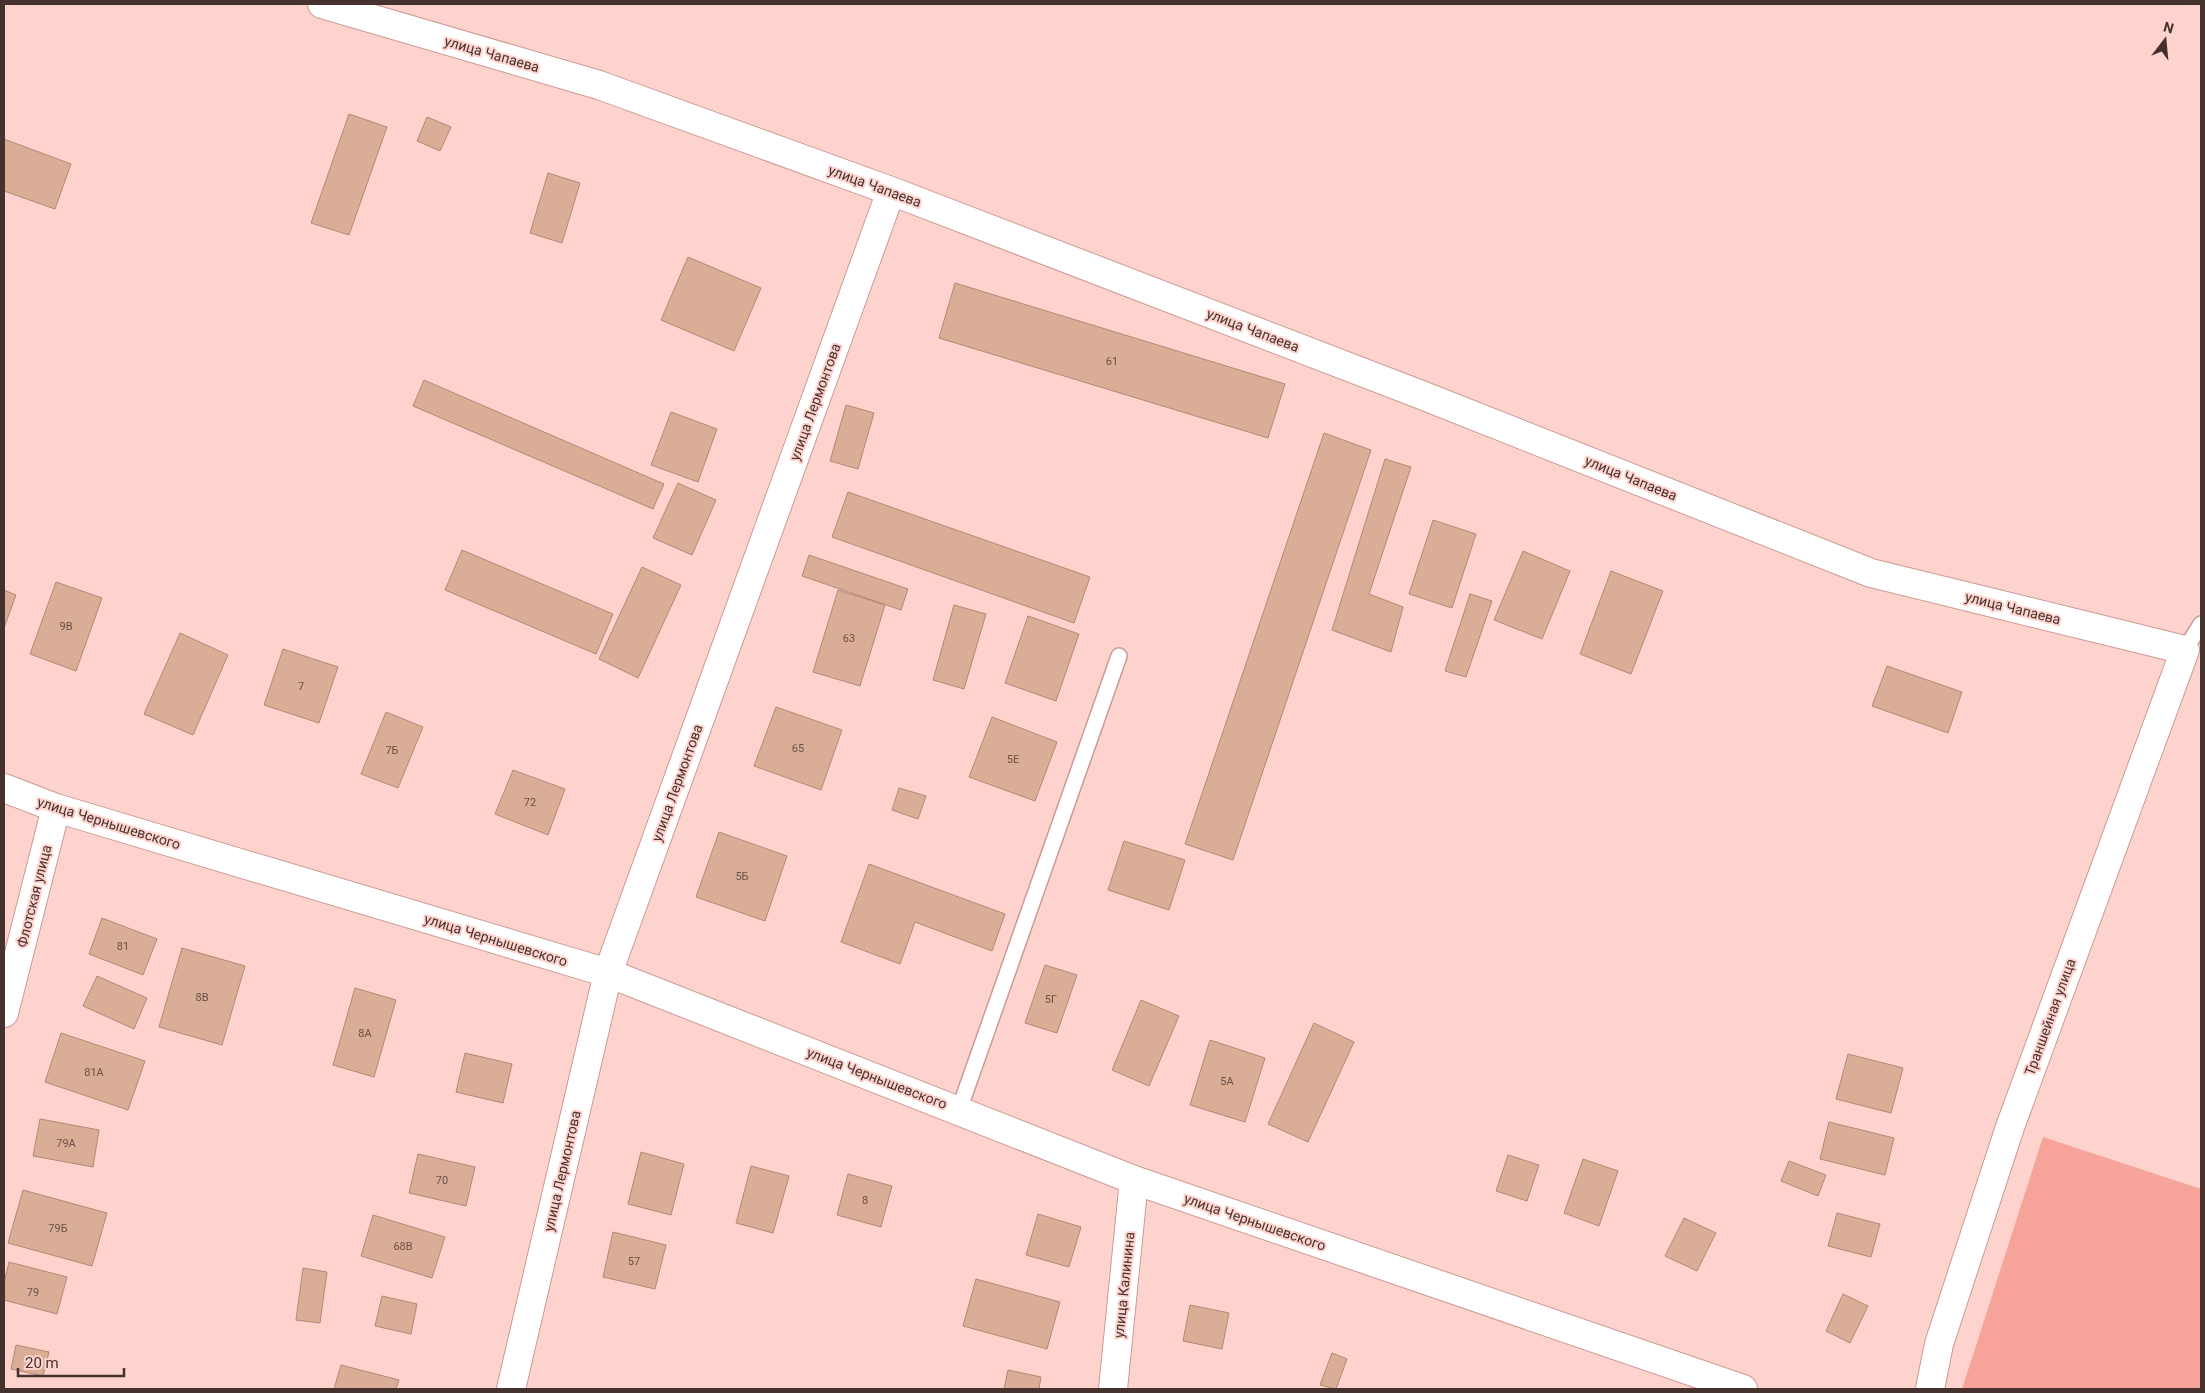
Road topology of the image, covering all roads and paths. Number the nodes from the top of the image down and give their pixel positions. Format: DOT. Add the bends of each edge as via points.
graph roads {
  1 [pos="322,4"];
  2 [pos="891,191"];
  3 [pos="2201,624"];
  4 [pos="2185,650"];
  5 [pos="1119,656"];
  6 [pos="4,788"];
  7 [pos="56,808"];
  8 [pos="608,973"];
  9 [pos="4,1013"];
  10 [pos="959,1110"];
  11 [pos="1134,1180"];
  12 [pos="511,1389"];
  13 [pos="1113,1389"];
  14 [pos="1743,1389"];
  15 [pos="1930,1389"];
  1 -- 2 [label="street, улица Чапаева" via="599,85"];
  2 -- 4 [label="street, улица Чапаева" via="1419,394 1871,573"];
  2 -- 8 [label="street, улица Лермонтова"];
  3 -- 4 [label="lane"];
  4 -- 15 [label="street, Траншейная улица" via="2010,1127 1939,1344"];
  5 -- 10 [label="lane"];
  6 -- 7 [label="street, улица Чернышевского"];
  7 -- 8 [label="street, улица Чернышевского"];
  7 -- 9 [label="street, Флотская улица"];
  8 -- 10 [label="street, улица Чернышевского"];
  8 -- 12 [label="street, улица Лермонтова"];
  10 -- 11 [label="street, улица Чернышевского"];
  11 -- 13 [label="street, улица Калинина"];
  11 -- 14 [label="street, улица Чернышевского"];
}
